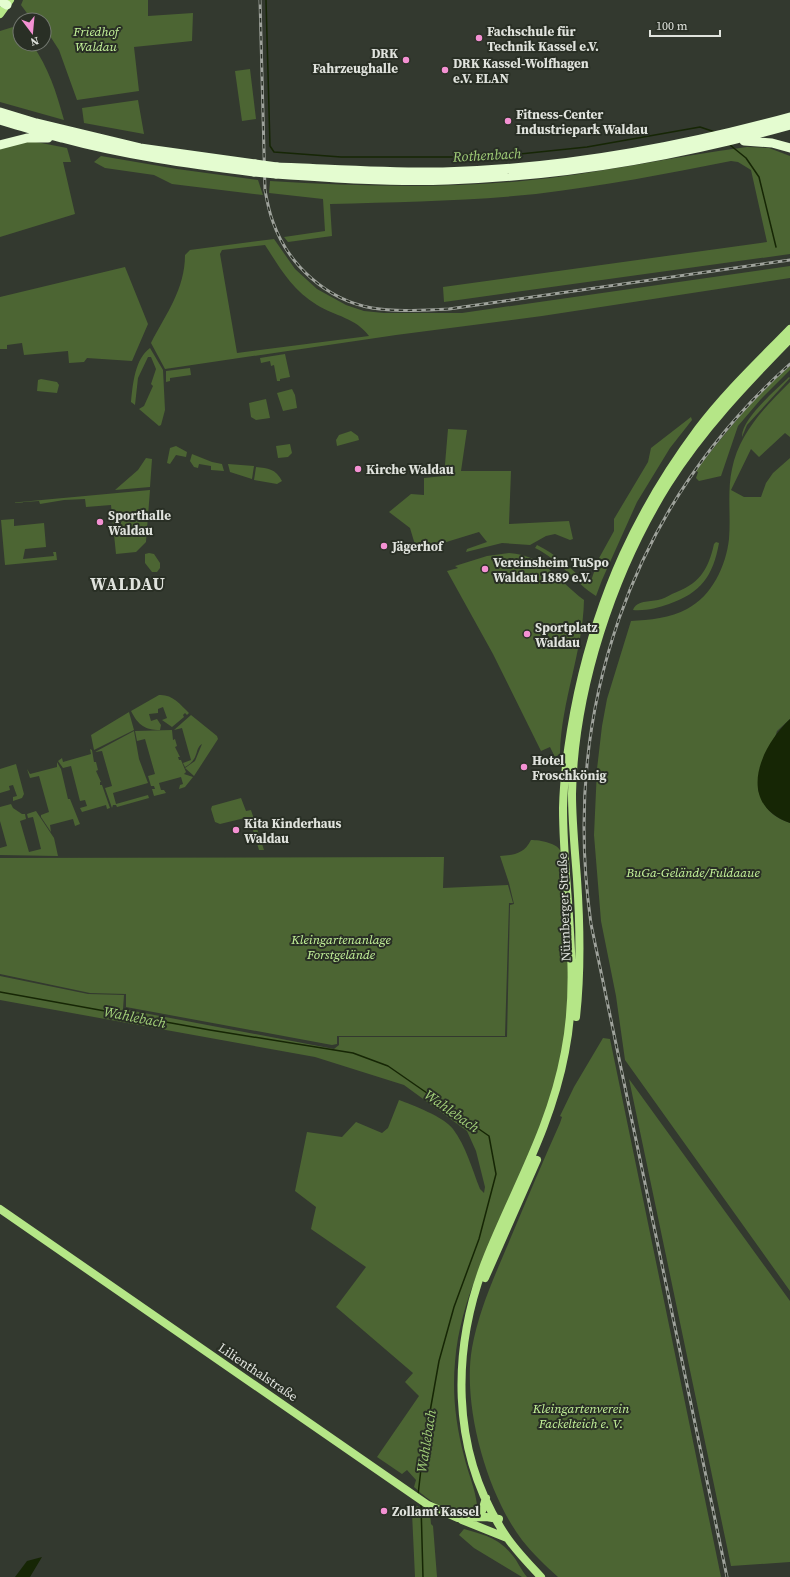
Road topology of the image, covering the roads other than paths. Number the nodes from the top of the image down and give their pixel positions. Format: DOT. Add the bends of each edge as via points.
graph roads {
  1 [pos="4,3"];
  2 [pos="0,14"];
  3 [pos="0,112"];
  4 [pos="790,118"];
  5 [pos="0,120"];
  6 [pos="790,126"];
  7 [pos="62,138"];
  8 [pos="724,140"];
  9 [pos="95,142"];
  10 [pos="0,145"];
  11 [pos="790,148"];
  12 [pos="790,329"];
  13 [pos="790,339"];
  14 [pos="0,1209"];
  15 [pos="486,1498"];
  16 [pos="458,1518"];
  17 [pos="474,1518"];
  18 [pos="499,1520"];
  19 [pos="479,1527"];
  20 [pos="508,1539"];
  21 [pos="541,1577"];
  22 [pos="547,1577"];
  1 -- 2 [label="main road"];
  3 -- 9 [label="highway"];
  4 -- 8 [label="highway"];
  5 -- 7 [label="highway"];
  6 -- 8 [label="highway"];
  7 -- 9 [label="highway"];
  7 -- 10 [label="highway" via="27,138"];
  8 -- 9 [label="highway, bridge" via="522,168 436,172 276,170"];
  8 -- 11 [label="highway" via="762,142"];
  12 -- 15 [label="main road" via="700,427 661,482 628,541 608,586 580,683 568,749 563,808 573,979 566,1051 559,1084 533,1157 477,1286 463,1348 462,1415 471,1457"];
  13 -- 18 [label="main road, Nürnberger Straße" via="724,410 668,484 616,587 589,675 579,721 572,793 579,926 575,1027 558,1104 533,1170 485,1278 475,1308 466,1357 465,1397 472,1442"];
  14 -- 16 [label="main road, Lilienthalstraße" via="419,1498 439,1511"];
  15 -- 17 [label="main road" via="482,1511"];
  15 -- 18 [label="main road"];
  16 -- 17 [label="main road, Lilienthalstraße"];
  16 -- 19 [label="main road"];
  17 -- 18 [label="main road, Lilienthalstraße"];
  18 -- 19 [label="main road"];
  18 -- 20 [label="main road"];
  18 -- 22 [label="main road"];
  19 -- 20 [label="main road"];
  20 -- 21 [label="main road"];
}
